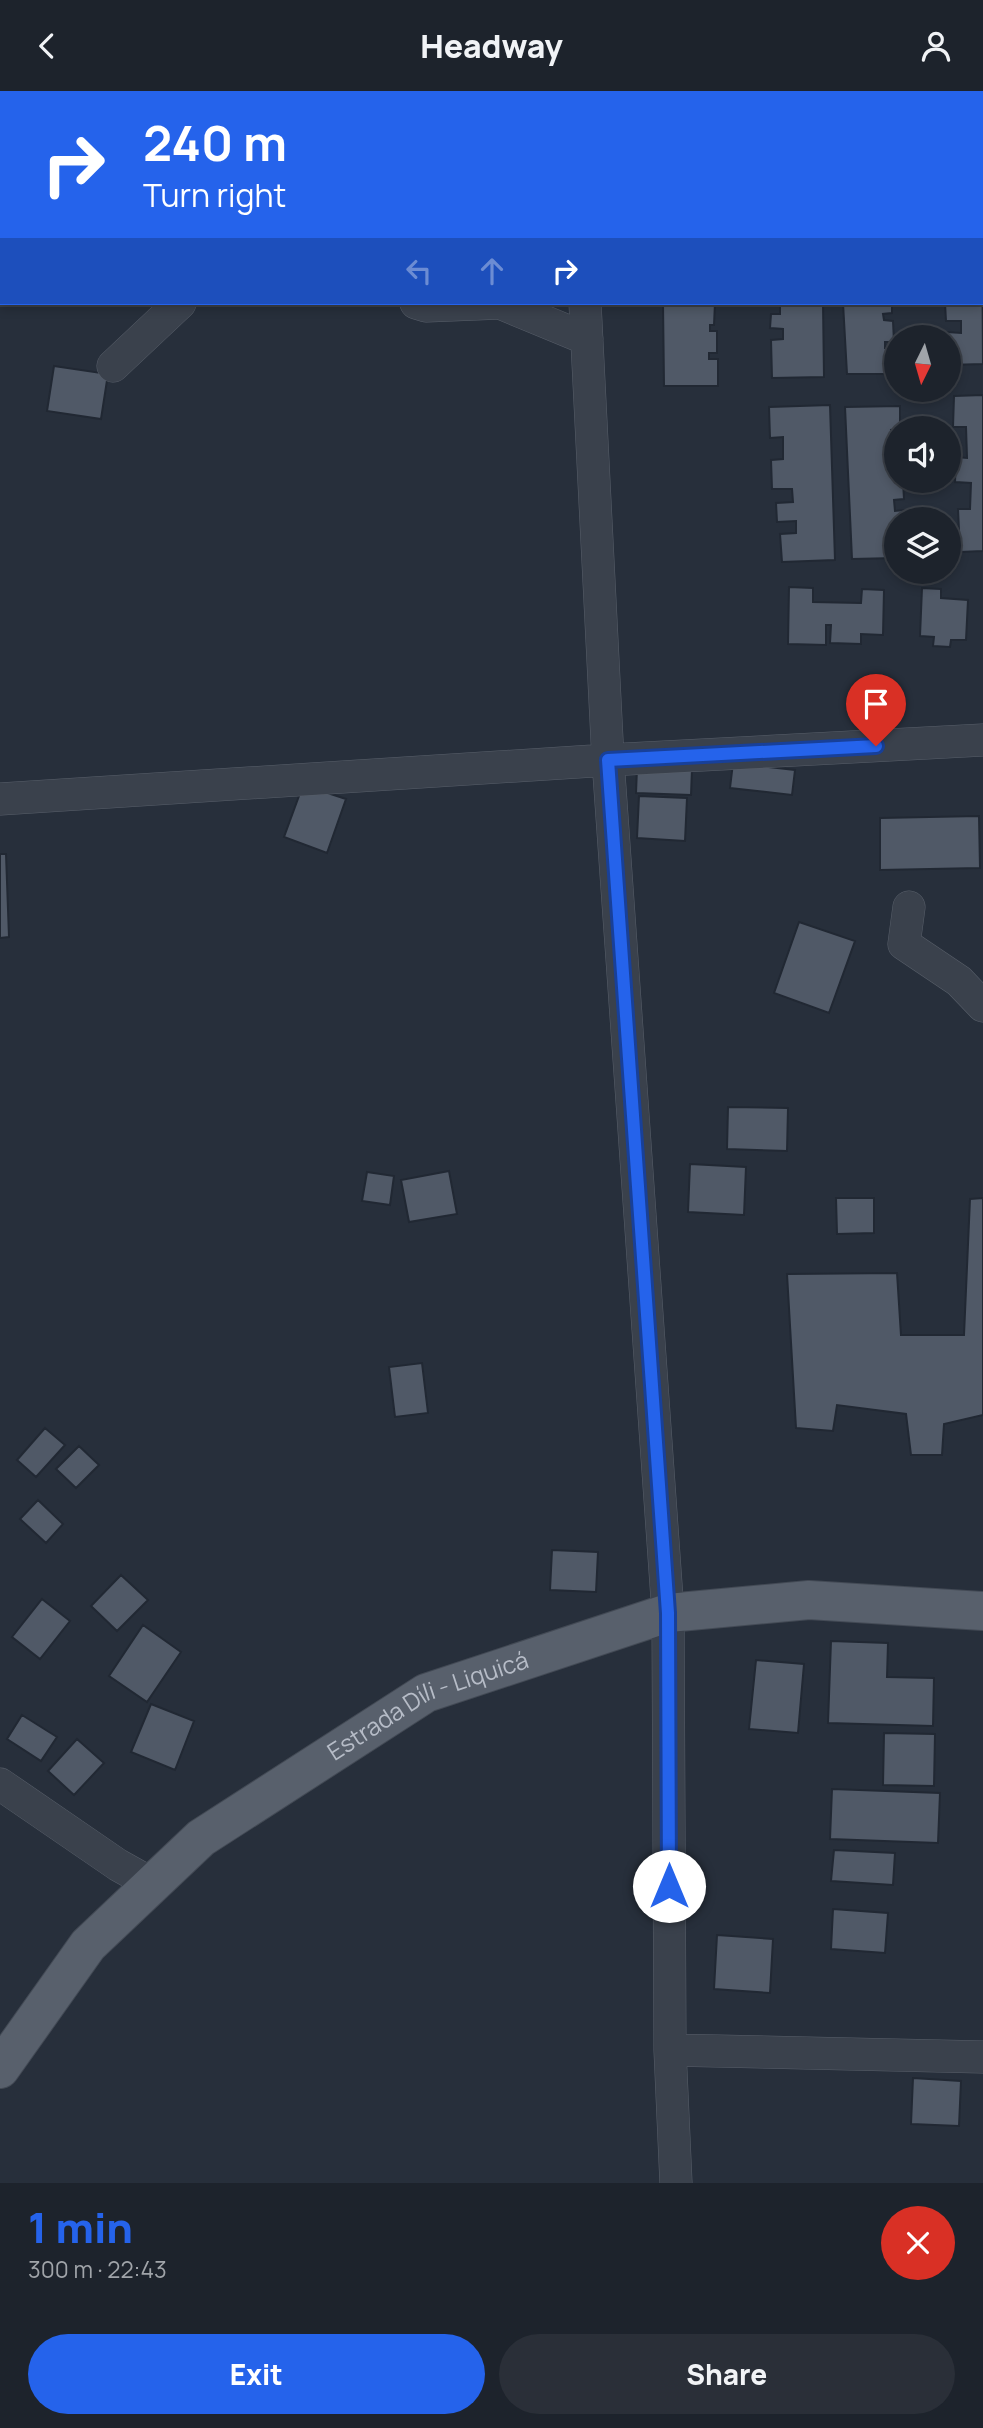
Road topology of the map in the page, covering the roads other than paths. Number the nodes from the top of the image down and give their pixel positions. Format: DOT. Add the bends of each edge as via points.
graph roads {
  1 [pos="178,305"];
  2 [pos="423,305"];
  3 [pos="451,305"];
  4 [pos="505,305"];
  5 [pos="585,305"];
  6 [pos="587,339"];
  7 [pos="113,366"];
  8 [pos="983,740"];
  9 [pos="608,760"];
  10 [pos="0,799"];
  11 [pos="909,907"];
  12 [pos="983,1006"];
  13 [pos="983,1611"];
  14 [pos="668,1613"];
  15 [pos="0,1784"];
  16 [pos="152,1884"];
  17 [pos="670,2050"];
  18 [pos="983,2057"];
  19 [pos="0,2069"];
  20 [pos="676,2183"];
  1 -- 7 [label="street"];
  2 -- 3 [label="street"];
  4 -- 6 [label="street"];
  5 -- 6 [label="street"];
  6 -- 9 [label="street"];
  8 -- 9 [label="street"];
  9 -- 10 [label="street"];
  9 -- 14 [label="street"];
  11 -- 12 [label="street" via="904,944 959,981"];
  13 -- 14 [label="main road, Estrada Díli - Liquicá" via="809,1600"];
  14 -- 16 [label="main road, Estrada Díli - Liquicá" via="426,1693 201,1838"];
  14 -- 17 [label="street"];
  15 -- 16 [label="street"];
  16 -- 19 [label="main road, Estrada Díli - Liquicá" via="88,1945"];
  17 -- 18 [label="street"];
  17 -- 20 [label="street"];
}
